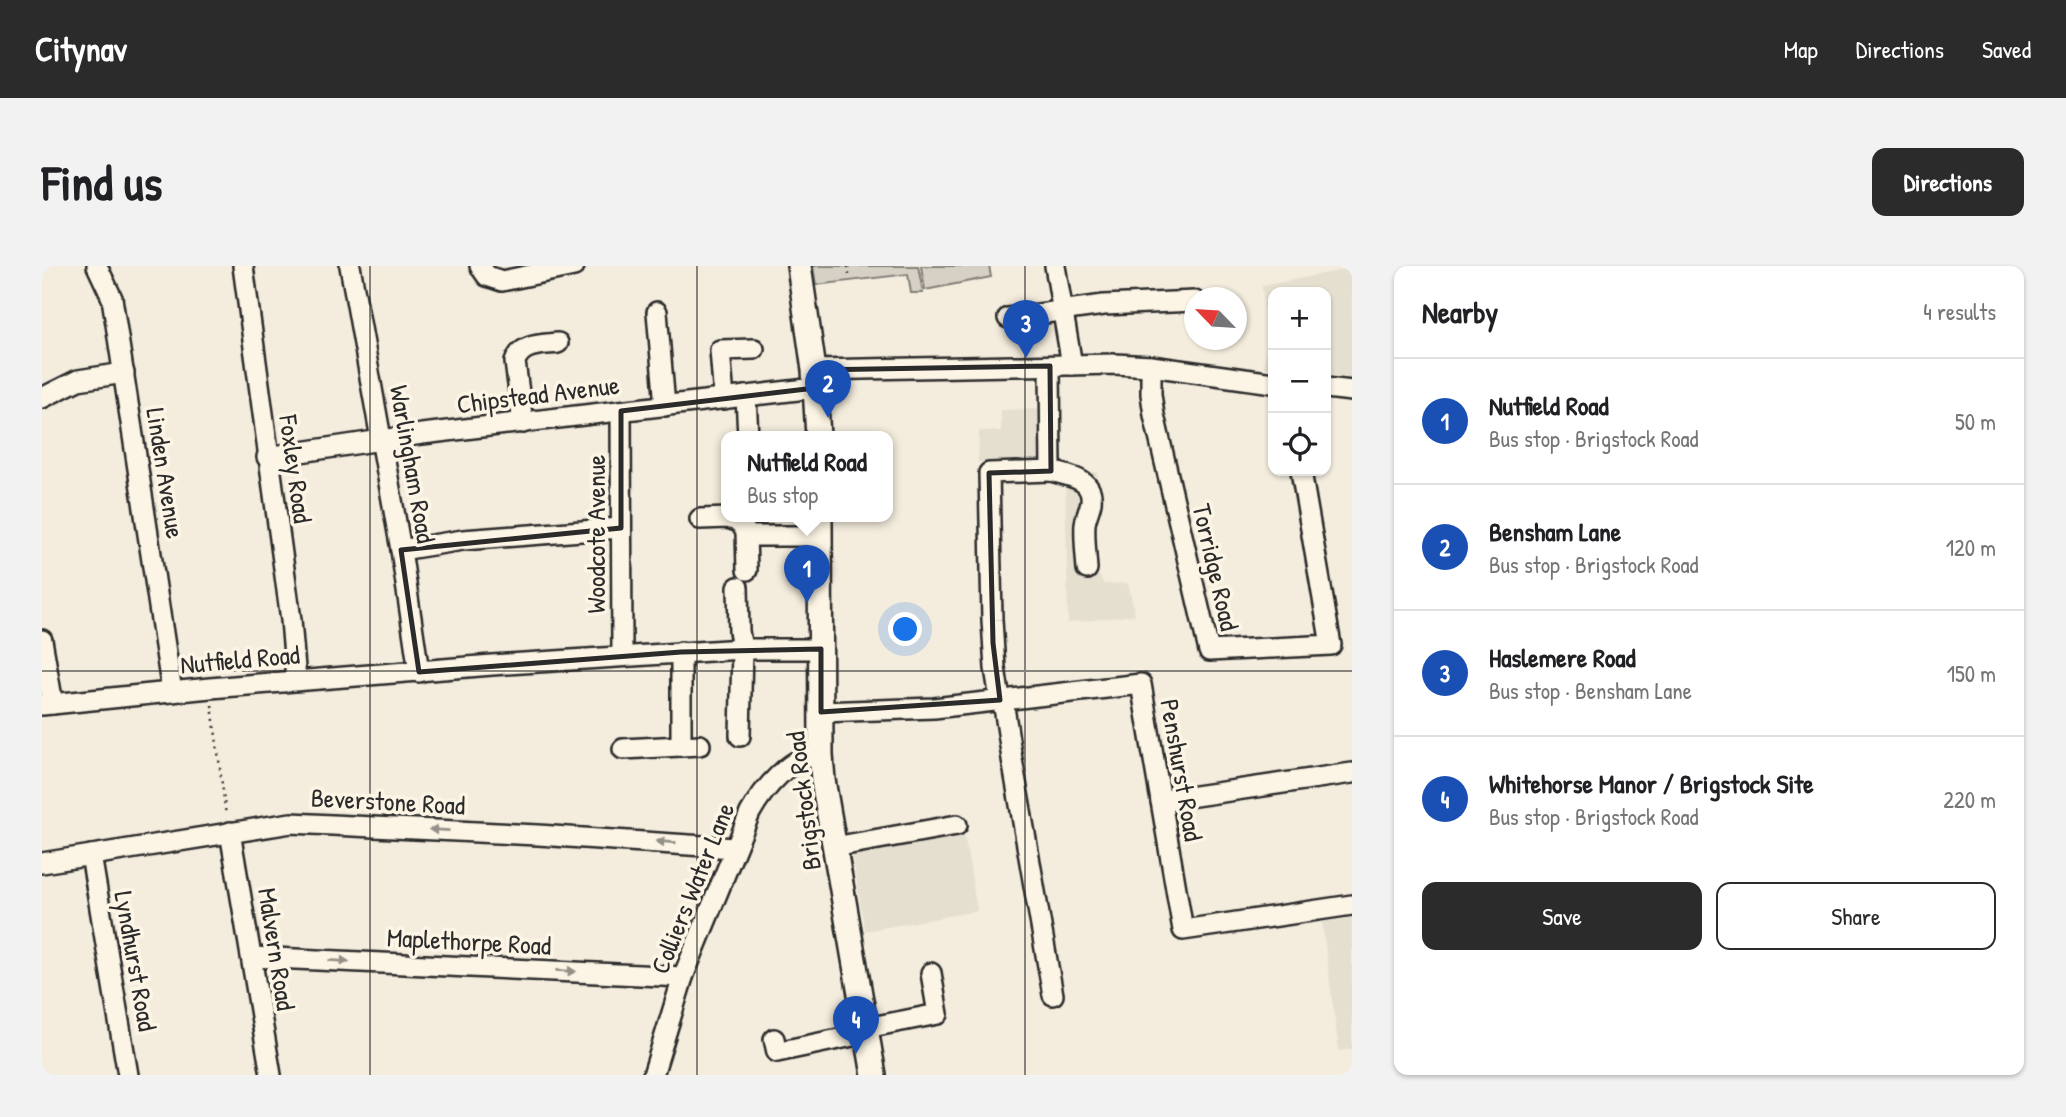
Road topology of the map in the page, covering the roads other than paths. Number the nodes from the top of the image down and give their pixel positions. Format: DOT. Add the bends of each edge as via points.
graph roads {
  1 [pos="97,266"];
  2 [pos="243,266"];
  3 [pos="350,266"];
  4 [pos="480,266"];
  5 [pos="574,266"];
  6 [pos="799,266"];
  7 [pos="1055,266"];
  8 [pos="1184,301"];
  9 [pos="1062,310"];
  10 [pos="657,313"];
  11 [pos="1008,318"];
  12 [pos="558,343"];
  13 [pos="754,349"];
  14 [pos="1072,365"];
  15 [pos="1049,366"];
  16 [pos="1151,366"];
  17 [pos="124,373"];
  18 [pos="815,379"];
  19 [pos="1268,382"];
  20 [pos="1331,389"];
  21 [pos="1352,391"];
  22 [pos="746,396"];
  23 [pos="42,398"];
  24 [pos="724,399"];
  25 [pos="665,406"];
  26 [pos="621,411"];
  27 [pos="523,423"];
  28 [pos="748,431"];
  29 [pos="818,431"];
  30 [pos="383,440"];
  31 [pos="267,457"];
  32 [pos="1051,471"];
  33 [pos="1302,476"];
  34 [pos="721,518"];
  35 [pos="700,519"];
  36 [pos="740,522"];
  37 [pos="820,527"];
  38 [pos="621,528"];
  39 [pos="747,536"];
  40 [pos="401,550"];
  41 [pos="1087,569"];
  42 [pos="42,640"];
  43 [pos="742,649"];
  44 [pos="821,649"];
  45 [pos="681,652"];
  46 [pos="622,656"];
  47 [pos="419,672"];
  48 [pos="296,680"];
  49 [pos="172,692"];
  50 [pos="1000,700"];
  51 [pos="47,704"];
  52 [pos="821,712"];
  53 [pos="740,736"];
  54 [pos="623,749"];
  55 [pos="821,755"];
  56 [pos="1352,773"];
  57 [pos="1160,801"];
  58 [pos="957,825"];
  59 [pos="230,832"];
  60 [pos="834,847"];
  61 [pos="734,848"];
  62 [pos="91,855"];
  63 [pos="42,863"];
  64 [pos="1352,905"];
  65 [pos="252,957"];
  66 [pos="931,973"];
  67 [pos="683,977"];
  68 [pos="1053,995"];
  69 [pos="867,1031"];
  70 [pos="775,1039"];
  71 [pos="128,1075"];
  72 [pos="271,1075"];
  73 [pos="653,1075"];
  74 [pos="874,1075"];
  1 -- 17 [label="street, Linden Avenue" via="112,298"];
  2 -- 31 [label="street, Foxley Road"];
  3 -- 30 [label="street, Warlingham Road"];
  4 -- 5 [label="street" via="487,276 502,281"];
  6 -- 18 [label="main road"];
  7 -- 9 [label="street"];
  8 -- 9 [label="street"];
  9 -- 11 [label="street"];
  9 -- 14 [label="street"];
  10 -- 25 [label="street"];
  12 -- 27 [label="street" via="525,348 517,356"];
  13 -- 24 [label="street" via="720,350"];
  14 -- 15 [label="street, Chipstead Avenue"];
  14 -- 16 [label="street, Chipstead Avenue"];
  15 -- 18 [label="street, Chipstead Avenue"];
  15 -- 32 [label="street"];
  16 -- 19 [label="street, Chipstead Avenue"];
  16 -- 33 [label="street, Torridge Road" via="1154,415 1209,650 1331,645"];
  17 -- 23 [label="street" via="78,380"];
  17 -- 49 [label="street, Linden Avenue"];
  18 -- 22 [label="street, Chipstead Avenue"];
  18 -- 29 [label="main road"];
  20 -- 21 [label="street"];
  22 -- 24 [label="street, Chipstead Avenue"];
  22 -- 28 [label="street"];
  24 -- 25 [label="street, Chipstead Avenue"];
  25 -- 26 [label="street, Chipstead Avenue"];
  26 -- 27 [label="street, Chipstead Avenue"];
  26 -- 38 [label="street, Woodcote Avenue"];
  27 -- 30 [label="street, Chipstead Avenue"];
  30 -- 31 [label="street, Chipstead Avenue"];
  30 -- 40 [label="street, Warlingham Road"];
  31 -- 48 [label="street, Foxley Road"];
  32 -- 41 [label="street" via="1077,478 1090,491 1085,523"];
  32 -- 50 [label="street" via="989,473 993,643"];
  34 -- 35 [label="street"];
  36 -- 39 [label="street"];
  37 -- 39 [label="street"];
  37 -- 44 [label="main road, Brigstock Road"];
  38 -- 40 [label="street" via="463,540"];
  38 -- 46 [label="street, Woodcote Avenue"];
  39 -- 43 [label="street" via="739,631"];
  40 -- 47 [label="street, Warlingham Road"];
  42 -- 51 [label="street"];
  43 -- 44 [label="street, Nutfield Road"];
  43 -- 45 [label="street, Nutfield Road"];
  43 -- 53 [label="street"];
  44 -- 52 [label="main road, Brigstock Road"];
  45 -- 46 [label="street, Nutfield Road"];
  45 -- 54 [label="street" via="691,746"];
  46 -- 47 [label="street, Nutfield Road"];
  47 -- 48 [label="street, Nutfield Road"];
  48 -- 49 [label="street, Nutfield Road"];
  49 -- 51 [label="street, Nutfield Road"];
  50 -- 52 [label="street, Penshurst Road" via="934,708"];
  50 -- 57 [label="street, Penshurst Road" via="1141,684"];
  50 -- 68 [label="street"];
  52 -- 55 [label="main road, Brigstock Road"];
  55 -- 60 [label="main road, Brigstock Road"];
  55 -- 61 [label="street, Colliers Water Lane" via="811,754 772,781 758,798"];
  56 -- 57 [label="street"];
  57 -- 64 [label="street, Penshurst Road" via="1182,930"];
  58 -- 60 [label="street"];
  61 -- 59 [label="street, Beverstone Road, one-way" via="303,823"];
  59 -- 62 [label="street, Beverstone Road"];
  59 -- 65 [label="street, Malvern Road"];
  60 -- 69 [label="main road, Brigstock Road"];
  61 -- 67 [label="street, Colliers Water Lane"];
  62 -- 63 [label="street, Beverstone Road"];
  62 -- 71 [label="street, Lyndhurst Road"];
  65 -- 67 [label="street, Maplethorpe Road, one-way"];
  65 -- 72 [label="street, Malvern Road"];
  66 -- 69 [label="street" via="938,1014"];
  67 -- 73 [label="street, Colliers Water Lane"];
  69 -- 70 [label="street" via="777,1052"];
  69 -- 74 [label="main road, Brigstock Road"];
}
